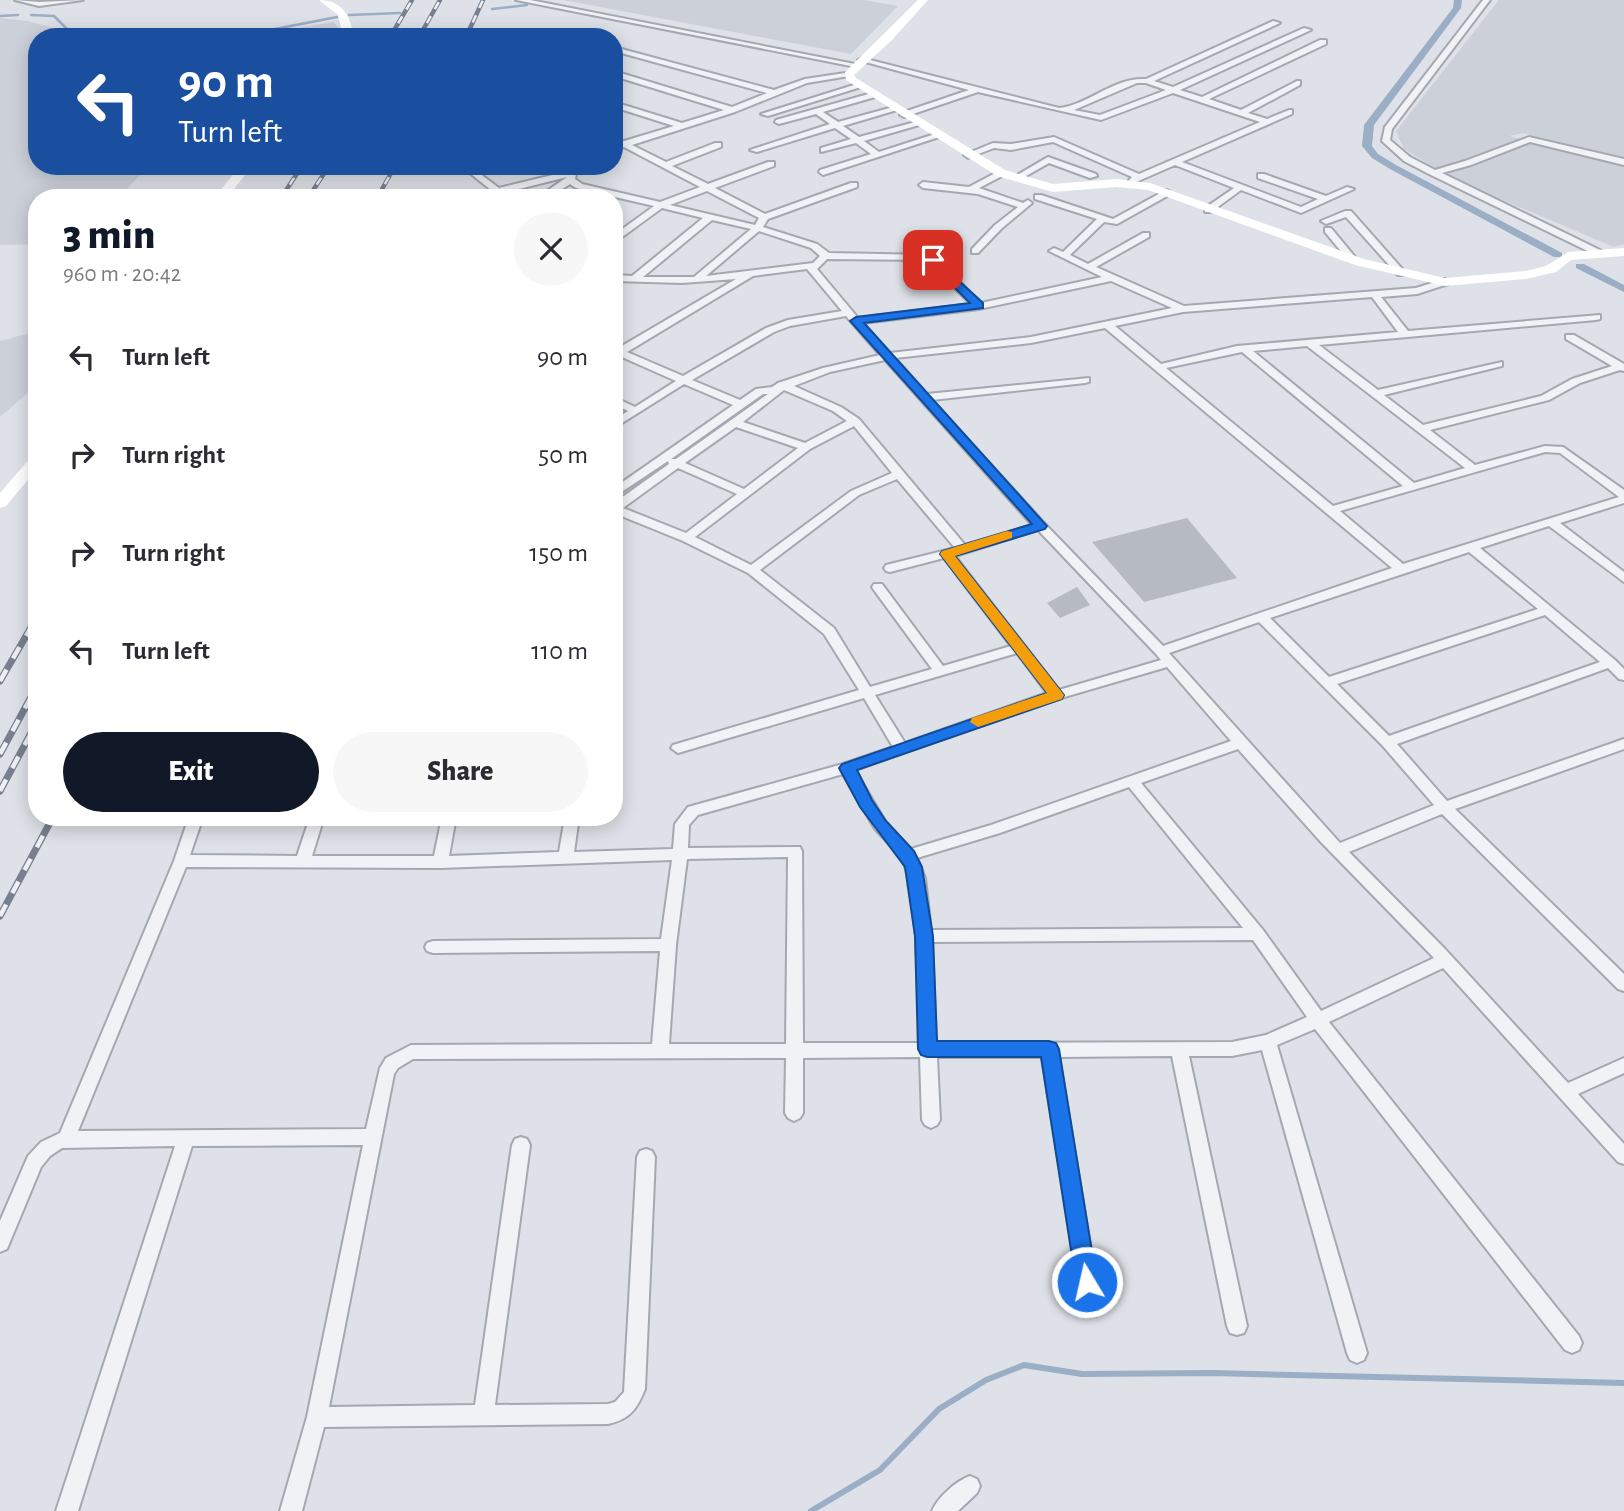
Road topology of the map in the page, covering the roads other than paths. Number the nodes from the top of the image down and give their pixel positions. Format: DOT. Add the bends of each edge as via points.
graph roads {
  1 [pos="18,0"];
  2 [pos="80,0"];
  3 [pos="324,0"];
  4 [pos="519,0"];
  5 [pos="544,0"];
  6 [pos="923,0"];
  7 [pos="1487,0"];
  8 [pos="568,10"];
  9 [pos="1276,23"];
  10 [pos="348,28"];
  11 [pos="1307,30"];
  12 [pos="1323,42"];
  13 [pos="1226,46"];
  14 [pos="623,51"];
  15 [pos="1252,53"];
  16 [pos="1282,63"];
  17 [pos="856,66"];
  18 [pos="623,76"];
  19 [pos="1147,82"];
  20 [pos="1297,83"];
  21 [pos="860,86"];
  22 [pos="978,89"];
  23 [pos="1173,90"];
  24 [pos="775,93"];
  25 [pos="872,95"];
  26 [pos="1202,100"];
  27 [pos="623,107"];
  28 [pos="732,110"];
  29 [pos="1064,110"];
  30 [pos="817,111"];
  31 [pos="899,111"];
  32 [pos="1289,111"];
  33 [pos="1241,113"];
  34 [pos="765,114"];
  35 [pos="779,122"];
  36 [pos="916,122"];
  37 [pos="1268,122"];
  38 [pos="680,125"];
  39 [pos="836,125"];
  40 [pos="938,136"];
  41 [pos="858,140"];
  42 [pos="623,145"];
  43 [pos="718,145"];
  44 [pos="623,148"];
  45 [pos="754,150"];
  46 [pos="824,150"];
  47 [pos="878,155"];
  48 [pos="968,155"];
  49 [pos="1175,162"];
  50 [pos="1624,162"];
  51 [pos="771,164"];
  52 [pos="667,165"];
  53 [pos="823,172"];
  54 [pos="1001,173"];
  55 [pos="1434,173"];
  56 [pos="239,175"];
  57 [pos="476,175"];
  58 [pos="571,176"];
  59 [pos="1093,176"];
  60 [pos="1261,176"];
  61 [pos="1016,178"];
  62 [pos="1134,180"];
  63 [pos="854,185"];
  64 [pos="923,185"];
  65 [pos="710,187"];
  66 [pos="1240,187"];
  67 [pos="1053,188"];
  68 [pos="227,189"];
  69 [pos="494,189"];
  70 [pos="507,189"];
  71 [pos="553,189"];
  72 [pos="592,189"];
  73 [pos="972,189"];
  74 [pos="1350,189"];
  75 [pos="1166,193"];
  76 [pos="623,196"];
  77 [pos="1038,197"];
  78 [pos="1326,199"];
  79 [pos="661,205"];
  80 [pos="1024,206"];
  81 [pos="1208,209"];
  82 [pos="710,217"];
  83 [pos="1103,218"];
  84 [pos="761,223"];
  85 [pos="623,229"];
  86 [pos="628,230"];
  87 [pos="623,234"];
  88 [pos="1146,235"];
  89 [pos="975,251"];
  90 [pos="1054,251"];
  91 [pos="1624,252"];
  92 [pos="1599,253"];
  93 [pos="1065,255"];
  94 [pos="825,256"];
  95 [pos="1352,259"];
  96 [pos="814,265"];
  97 [pos="1089,267"];
  98 [pos="1401,273"];
  99 [pos="749,275"];
  100 [pos="623,278"];
  101 [pos="698,278"];
  102 [pos="1112,278"];
  103 [pos="635,279"];
  104 [pos="1445,282"];
  105 [pos="1374,294"];
  106 [pos="979,306"];
  107 [pos="1183,309"];
  108 [pos="852,317"];
  109 [pos="1596,317"];
  110 [pos="1109,326"];
  111 [pos="1406,335"];
  112 [pos="1570,337"];
  113 [pos="1310,344"];
  114 [pos="623,348"];
  115 [pos="1245,349"];
  116 [pos="623,354"];
  117 [pos="888,356"];
  118 [pos="1498,364"];
  119 [pos="1159,367"];
  120 [pos="1622,367"];
  121 [pos="684,380"];
  122 [pos="1085,380"];
  123 [pos="778,387"];
  124 [pos="1376,394"];
  125 [pos="928,397"];
  126 [pos="623,404"];
  127 [pos="741,405"];
  128 [pos="636,411"];
  129 [pos="623,419"];
  130 [pos="855,421"];
  131 [pos="735,423"];
  132 [pos="1422,429"];
  133 [pos="806,447"];
  134 [pos="665,459"];
  135 [pos="678,465"];
  136 [pos="28,469"];
  137 [pos="1474,470"];
  138 [pos="899,474"];
  139 [pos="1412,487"];
  140 [pos="623,488"];
  141 [pos="745,493"];
  142 [pos="1624,497"];
  143 [pos="0,503"];
  144 [pos="623,503"];
  145 [pos="1331,510"];
  146 [pos="623,512"];
  147 [pos="1550,522"];
  148 [pos="1040,526"];
  149 [pos="687,538"];
  150 [pos="1471,547"];
  151 [pos="962,549"];
  152 [pos="947,554"];
  153 [pos="890,568"];
  154 [pos="1401,569"];
  155 [pos="752,570"];
  156 [pos="1624,578"];
  157 [pos="878,587"];
  158 [pos="1547,610"];
  159 [pos="1262,618"];
  160 [pos="1019,648"];
  161 [pos="1165,656"];
  162 [pos="1610,663"];
  163 [pos="940,671"];
  164 [pos="1624,676"];
  165 [pos="1326,682"];
  166 [pos="865,694"];
  167 [pos="1056,695"];
  168 [pos="1242,742"];
  169 [pos="1387,742"];
  170 [pos="1624,744"];
  171 [pos="678,748"];
  172 [pos="901,748"];
  173 [pos="847,768"];
  174 [pos="1132,780"];
  175 [pos="1444,807"];
  176 [pos="193,826"];
  177 [pos="314,826"];
  178 [pos="447,826"];
  179 [pos="571,826"];
  180 [pos="1338,850"];
  181 [pos="680,854"];
  182 [pos="908,855"];
  183 [pos="566,857"];
  184 [pos="181,861"];
  185 [pos="303,862"];
  186 [pos="440,862"];
  187 [pos="1257,934"];
  188 [pos="924,936"];
  189 [pos="668,945"];
  190 [pos="433,947"];
  191 [pos="1445,960"];
  192 [pos="1624,984"];
  193 [pos="1318,1020"];
  194 [pos="1268,1042"];
  195 [pos="927,1049"];
  196 [pos="1049,1049"];
  197 [pos="660,1050"];
  198 [pos="793,1050"];
  199 [pos="1179,1050"];
  200 [pos="1624,1065"];
  201 [pos="1565,1092"];
  202 [pos="794,1113"];
  203 [pos="931,1120"];
  204 [pos="371,1137"];
  205 [pos="186,1138"];
  206 [pos="65,1139"];
  207 [pos="521,1145"];
  208 [pos="1624,1156"];
  209 [pos="646,1157"];
  210 [pos="0,1243"];
  211 [pos="1087,1282"];
  212 [pos="1237,1326"];
  213 [pos="1572,1343"];
  214 [pos="1357,1353"];
  215 [pos="484,1415"];
  216 [pos="317,1417"];
  217 [pos="970,1486"];
  218 [pos="67,1511"];
  219 [pos="291,1511"];
  220 [pos="943,1511"];
  1 -- 2 [label="street" via="38,4"];
  3 -- 10 [label="street" via="342,12"];
  4 -- 8 [label="street"];
  5 -- 8 [label="street"];
  6 -- 17 [label="street"];
  7 -- 55 [label="street" via="1385,135 1395,150"];
  8 -- 17 [label="street"];
  9 -- 13 [label="street"];
  11 -- 15 [label="street"];
  12 -- 16 [label="street"];
  13 -- 15 [label="street"];
  13 -- 19 [label="street"];
  14 -- 24 [label="street"];
  15 -- 16 [label="street"];
  15 -- 23 [label="street"];
  16 -- 26 [label="street"];
  17 -- 21 [label="street" via="851,80"];
  17 -- 22 [label="street"];
  17 -- 24 [label="street"];
  18 -- 28 [label="street"];
  19 -- 23 [label="street"];
  19 -- 29 [label="street" via="1136,80"];
  20 -- 33 [label="street"];
  21 -- 25 [label="street"];
  21 -- 34 [label="street"];
  22 -- 29 [label="street"];
  22 -- 31 [label="street"];
  23 -- 26 [label="street"];
  23 -- 29 [label="street" via="1101,118"];
  24 -- 28 [label="street"];
  25 -- 30 [label="street"];
  25 -- 31 [label="street"];
  26 -- 33 [label="street"];
  27 -- 38 [label="street"];
  28 -- 38 [label="street"];
  30 -- 35 [label="street"];
  30 -- 39 [label="street"];
  31 -- 36 [label="street"];
  31 -- 39 [label="street"];
  32 -- 37 [label="street"];
  33 -- 37 [label="street"];
  36 -- 40 [label="street"];
  36 -- 41 [label="street"];
  37 -- 49 [label="street"];
  38 -- 42 [label="street"];
  39 -- 41 [label="street"];
  39 -- 45 [label="street"];
  40 -- 47 [label="street"];
  40 -- 48 [label="street"];
  41 -- 46 [label="street"];
  41 -- 47 [label="street"];
  43 -- 52 [label="street"];
  44 -- 52 [label="street"];
  47 -- 53 [label="street"];
  48 -- 54 [label="street"];
  48 -- 62 [label="street" via="993,145 1011,147 1052,138"];
  49 -- 62 [label="street"];
  49 -- 66 [label="street"];
  50 -- 55 [label="street" via="1529,139"];
  51 -- 65 [label="street"];
  52 -- 65 [label="street"];
  54 -- 61 [label="street"];
  54 -- 73 [label="street"];
  55 -- 92 [label="street"];
  56 -- 68 [label="street"];
  57 -- 69 [label="street"];
  58 -- 70 [label="street"];
  58 -- 71 [label="street"];
  58 -- 72 [label="street" via="571,183"];
  59 -- 61 [label="street" via="1048,160"];
  60 -- 78 [label="street"];
  61 -- 67 [label="street"];
  62 -- 67 [label="street"];
  62 -- 75 [label="street"];
  63 -- 84 [label="street"];
  64 -- 73 [label="street"];
  65 -- 79 [label="street"];
  65 -- 84 [label="street"];
  66 -- 78 [label="street" via="1301,209"];
  66 -- 81 [label="street"];
  67 -- 77 [label="street"];
  73 -- 80 [label="street"];
  74 -- 78 [label="street"];
  75 -- 81 [label="street"];
  75 -- 83 [label="street" via="1121,220"];
  76 -- 79 [label="street"];
  77 -- 80 [label="street"];
  77 -- 83 [label="street"];
  79 -- 82 [label="street"];
  79 -- 86 [label="street"];
  80 -- 89 [label="street"];
  81 -- 95 [label="street"];
  82 -- 84 [label="street"];
  82 -- 103 [label="street"];
  83 -- 93 [label="street"];
  84 -- 94 [label="street" via="814,246"];
  84 -- 101 [label="street"];
  85 -- 86 [label="street"];
  86 -- 87 [label="street"];
  88 -- 97 [label="street"];
  90 -- 93 [label="street"];
  91 -- 92 [label="street"];
  92 -- 104 [label="street" via="1568,256 1551,269 1534,274"];
  93 -- 97 [label="street"];
  94 -- 96 [label="street"];
  94 -- 106 [label="street" via="929,257"];
  95 -- 98 [label="street"];
  95 -- 98 [label="street" via="1327,225 1348,213"];
  96 -- 99 [label="street"];
  96 -- 108 [label="street" via="813,272"];
  97 -- 102 [label="street"];
  98 -- 104 [label="street"];
  99 -- 101 [label="street"];
  99 -- 114 [label="street"];
  100 -- 103 [label="street"];
  101 -- 103 [label="street"];
  102 -- 106 [label="street"];
  102 -- 107 [label="street"];
  104 -- 105 [label="street"];
  105 -- 107 [label="street"];
  105 -- 111 [label="street"];
  106 -- 108 [label="street"];
  107 -- 110 [label="street"];
  108 -- 117 [label="street"];
  108 -- 121 [label="street" via="779,326"];
  109 -- 111 [label="street"];
  110 -- 117 [label="street"];
  110 -- 119 [label="street"];
  111 -- 113 [label="street"];
  112 -- 120 [label="street"];
  113 -- 115 [label="street"];
  113 -- 124 [label="street"];
  115 -- 119 [label="street"];
  115 -- 139 [label="street"];
  116 -- 121 [label="street"];
  117 -- 123 [label="street"];
  117 -- 125 [label="street"];
  118 -- 124 [label="street"];
  119 -- 145 [label="street"];
  120 -- 132 [label="street" via="1545,398"];
  121 -- 127 [label="street"];
  121 -- 128 [label="street"];
  122 -- 125 [label="street"];
  123 -- 127 [label="street" via="761,391"];
  123 -- 130 [label="street" via="837,409"];
  123 -- 131 [label="street"];
  124 -- 132 [label="street"];
  125 -- 148 [label="street"];
  126 -- 128 [label="street"];
  127 -- 134 [label="street"];
  128 -- 129 [label="street"];
  130 -- 133 [label="street"];
  130 -- 138 [label="street"];
  131 -- 133 [label="street"];
  131 -- 135 [label="street"];
  132 -- 137 [label="street"];
  133 -- 141 [label="street"];
  134 -- 135 [label="street"];
  134 -- 140 [label="street"];
  135 -- 141 [label="street"];
  135 -- 144 [label="street"];
  136 -- 143 [label="street"];
  137 -- 139 [label="street"];
  137 -- 142 [label="street" via="1557,449"];
  138 -- 151 [label="street"];
  138 -- 155 [label="street" via="855,493"];
  139 -- 145 [label="street"];
  141 -- 149 [label="street"];
  142 -- 147 [label="street"];
  145 -- 154 [label="street"];
  146 -- 149 [label="street"];
  147 -- 150 [label="street"];
  147 -- 156 [label="street"];
  148 -- 151 [label="street"];
  148 -- 161 [label="street"];
  149 -- 155 [label="street"];
  150 -- 154 [label="street"];
  150 -- 158 [label="street"];
  151 -- 152 [label="street"];
  152 -- 153 [label="street"];
  152 -- 160 [label="street"];
  154 -- 159 [label="street"];
  155 -- 166 [label="street" via="829,631"];
  157 -- 163 [label="street"];
  158 -- 162 [label="street"];
  158 -- 165 [label="street"];
  159 -- 161 [label="street"];
  159 -- 165 [label="street"];
  160 -- 163 [label="street"];
  160 -- 167 [label="street"];
  161 -- 167 [label="street"];
  161 -- 168 [label="street"];
  162 -- 164 [label="street"];
  162 -- 169 [label="street"];
  163 -- 166 [label="street"];
  165 -- 169 [label="street"];
  166 -- 171 [label="street"];
  166 -- 172 [label="street"];
  167 -- 172 [label="street"];
  168 -- 174 [label="street"];
  168 -- 180 [label="street"];
  169 -- 175 [label="street"];
  170 -- 175 [label="street"];
  172 -- 173 [label="street"];
  173 -- 181 [label="street" via="693,811 682,824"];
  173 -- 182 [label="street" via="880,825"];
  174 -- 182 [label="street"];
  174 -- 187 [label="street"];
  175 -- 180 [label="street"];
  175 -- 192 [label="street"];
  176 -- 184 [label="street"];
  177 -- 185 [label="street"];
  178 -- 186 [label="street"];
  179 -- 183 [label="street"];
  180 -- 191 [label="street"];
  181 -- 183 [label="street"];
  181 -- 189 [label="street"];
  181 -- 198 [label="street" via="795,851"];
  182 -- 188 [label="street"];
  183 -- 186 [label="street"];
  184 -- 185 [label="street"];
  184 -- 206 [label="street"];
  185 -- 186 [label="street"];
  187 -- 188 [label="street"];
  187 -- 193 [label="street"];
  188 -- 195 [label="street"];
  189 -- 190 [label="street"];
  189 -- 197 [label="street"];
  191 -- 193 [label="street"];
  191 -- 201 [label="street"];
  193 -- 194 [label="street"];
  193 -- 213 [label="street"];
  194 -- 199 [label="street" via="1232,1049"];
  194 -- 214 [label="street"];
  195 -- 196 [label="street"];
  195 -- 198 [label="street"];
  195 -- 203 [label="street"];
  196 -- 199 [label="street"];
  196 -- 211 [label="street"];
  197 -- 198 [label="street"];
  197 -- 204 [label="street" via="411,1052 392,1063 386,1073"];
  198 -- 202 [label="street"];
  199 -- 212 [label="street"];
  200 -- 201 [label="street"];
  201 -- 208 [label="street"];
  204 -- 205 [label="street"];
  204 -- 216 [label="street"];
  205 -- 206 [label="street"];
  205 -- 218 [label="street"];
  206 -- 210 [label="street" via="42,1150 34,1162"];
  207 -- 215 [label="street"];
  209 -- 215 [label="street" via="635,1389 630,1403 621,1412 608,1415"];
  215 -- 216 [label="street"];
  216 -- 219 [label="street"];
  217 -- 220 [label="street"];
}
